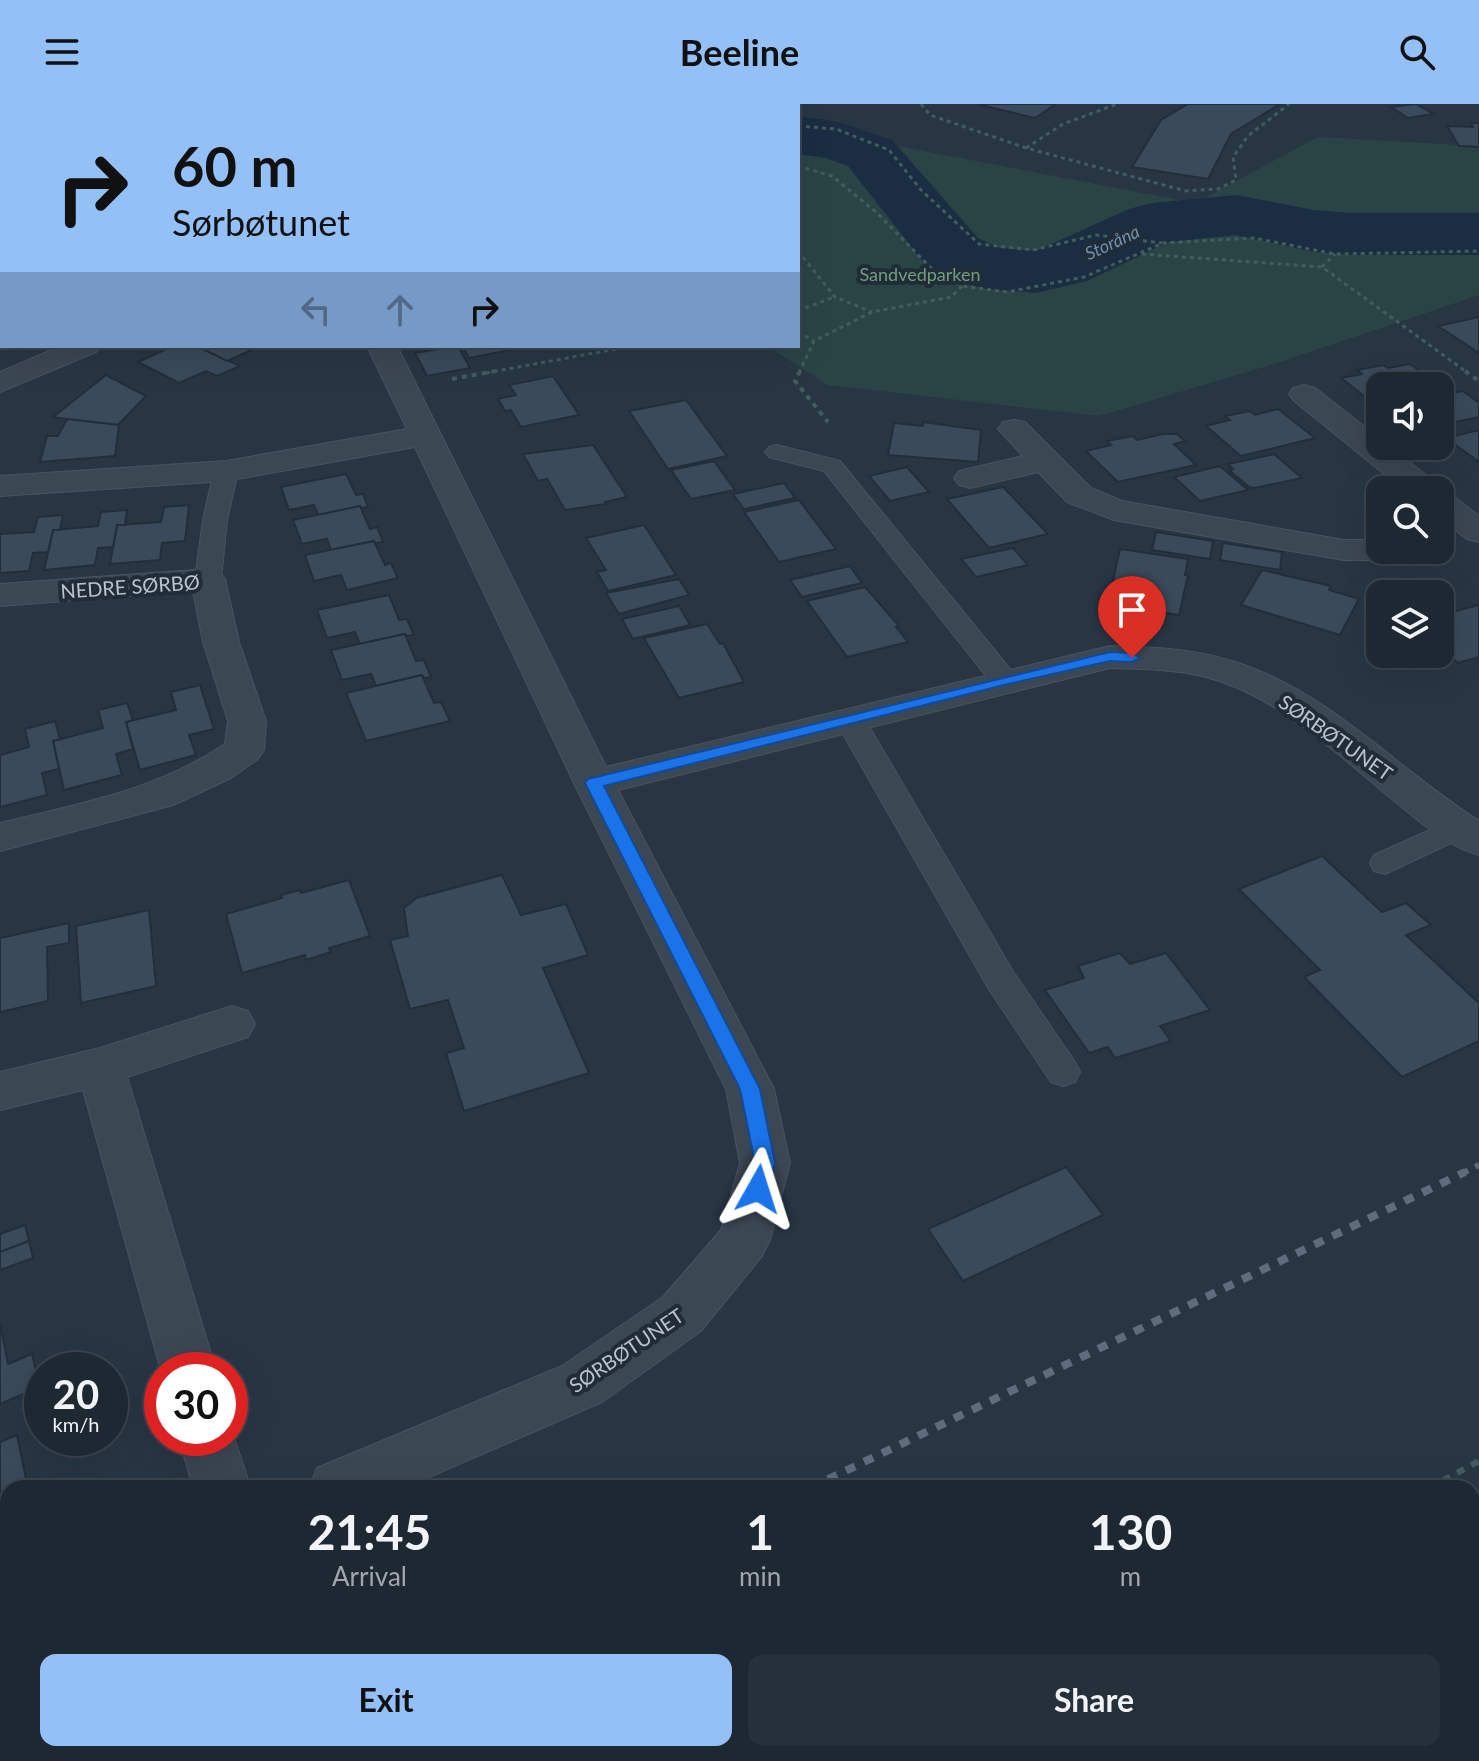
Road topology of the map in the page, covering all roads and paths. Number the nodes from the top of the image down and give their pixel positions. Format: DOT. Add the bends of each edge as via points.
graph roads {
  1 [pos="921,104"];
  2 [pos="1117,104"];
  3 [pos="1289,104"];
  4 [pos="800,126"];
  5 [pos="1026,148"];
  6 [pos="800,167"];
  7 [pos="1163,243"];
  8 [pos="1479,251"];
  9 [pos="800,253"];
  10 [pos="1141,254"];
  11 [pos="1335,254"];
  12 [pos="1322,267"];
  13 [pos="962,286"];
  14 [pos="835,297"];
  15 [pos="800,310"];
  16 [pos="872,312"];
  17 [pos="800,333"];
  18 [pos="814,341"];
  19 [pos="81,348"];
  20 [pos="383,348"];
  21 [pos="621,348"];
  22 [pos="1479,381"];
  23 [pos="0,383"];
  24 [pos="404,387"];
  25 [pos="1304,394"];
  26 [pos="1014,429"];
  27 [pos="427,435"];
  28 [pos="777,452"];
  29 [pos="1047,460"];
  30 [pos="226,471"];
  31 [pos="1406,476"];
  32 [pos="970,478"];
  33 [pos="844,482"];
  34 [pos="0,486"];
  35 [pos="1454,513"];
  36 [pos="1479,532"];
  37 [pos="1479,539"];
  38 [pos="1454,543"];
  39 [pos="1366,550"];
  40 [pos="208,579"];
  41 [pos="0,595"];
  42 [pos="1004,680"];
  43 [pos="849,720"];
  44 [pos="594,783"];
  45 [pos="1468,834"];
  46 [pos="0,837"];
  47 [pos="1385,863"];
  48 [pos="232,1024"];
  49 [pos="100,1067"];
  50 [pos="1063,1072"];
  51 [pos="0,1091"];
  52 [pos="183,1352"];
  53 [pos="212,1456"];
  54 [pos="1479,1461"];
  55 [pos="220,1480"];
  56 [pos="357,1480"];
  57 [pos="1444,1480"];
  1 -- 5 [label="path" via="930,115"];
  2 -- 5 [label="path" via="1063,124"];
  3 -- 5 [label="path" via="1248,136 1233,157 1236,180 1218,189 1186,191"];
  4 -- 7 [label="path" via="836,129 889,150 921,190 979,244 1033,250 1096,235"];
  6 -- 13 [label="path" via="832,176 932,269"];
  7 -- 10 [label="path"];
  7 -- 11 [label="path" via="1254,238"];
  8 -- 11 [label="path"];
  9 -- 14 [label="path"];
  10 -- 12 [label="path"];
  10 -- 13 [label="path" via="1084,277 1007,292"];
  11 -- 12 [label="path"];
  12 -- 22 [label="path"];
  13 -- 16 [label="path" via="951,297"];
  14 -- 15 [label="path"];
  14 -- 16 [label="path"];
  16 -- 18 [label="path"];
  17 -- 18 [label="path"];
  18 -- 33 [label="path" via="795,381 866,470"];
  19 -- 23 [label="street"];
  20 -- 24 [label="street"];
  21 -- 24 [label="path"];
  24 -- 27 [label="street"];
  25 -- 31 [label="street"];
  26 -- 29 [label="street"];
  27 -- 30 [label="street"];
  27 -- 44 [label="street"];
  28 -- 33 [label="lane" via="832,466"];
  29 -- 32 [label="street"];
  29 -- 39 [label="street" via="1079,495 1114,510"];
  30 -- 34 [label="street"];
  30 -- 40 [label="lane"];
  33 -- 42 [label="lane"];
  35 -- 36 [label="street"];
  37 -- 38 [label="street"];
  40 -- 41 [label="street, NEDRE SØRBØ"];
  40 -- 46 [label="street, NEDRE SØRBØ" via="221,642 247,721 244,750 217,771 158,797"];
  42 -- 43 [label="street, SØRBØTUNET"];
  42 -- 45 [label="street, SØRBØTUNET" via="1110,657 1177,659 1232,673 1291,701"];
  43 -- 44 [label="street, SØRBØTUNET"];
  43 -- 50 [label="lane" via="1002,982"];
  44 -- 56 [label="street, SØRBØTUNET" via="750,1089 765,1163 744,1240 682,1314 582,1384"];
  45 -- 47 [label="lane"];
  48 -- 49 [label="street"];
  49 -- 51 [label="street"];
  49 -- 52 [label="street"];
  53 -- 55 [label="street"];
  54 -- 57 [label="path"];
}
